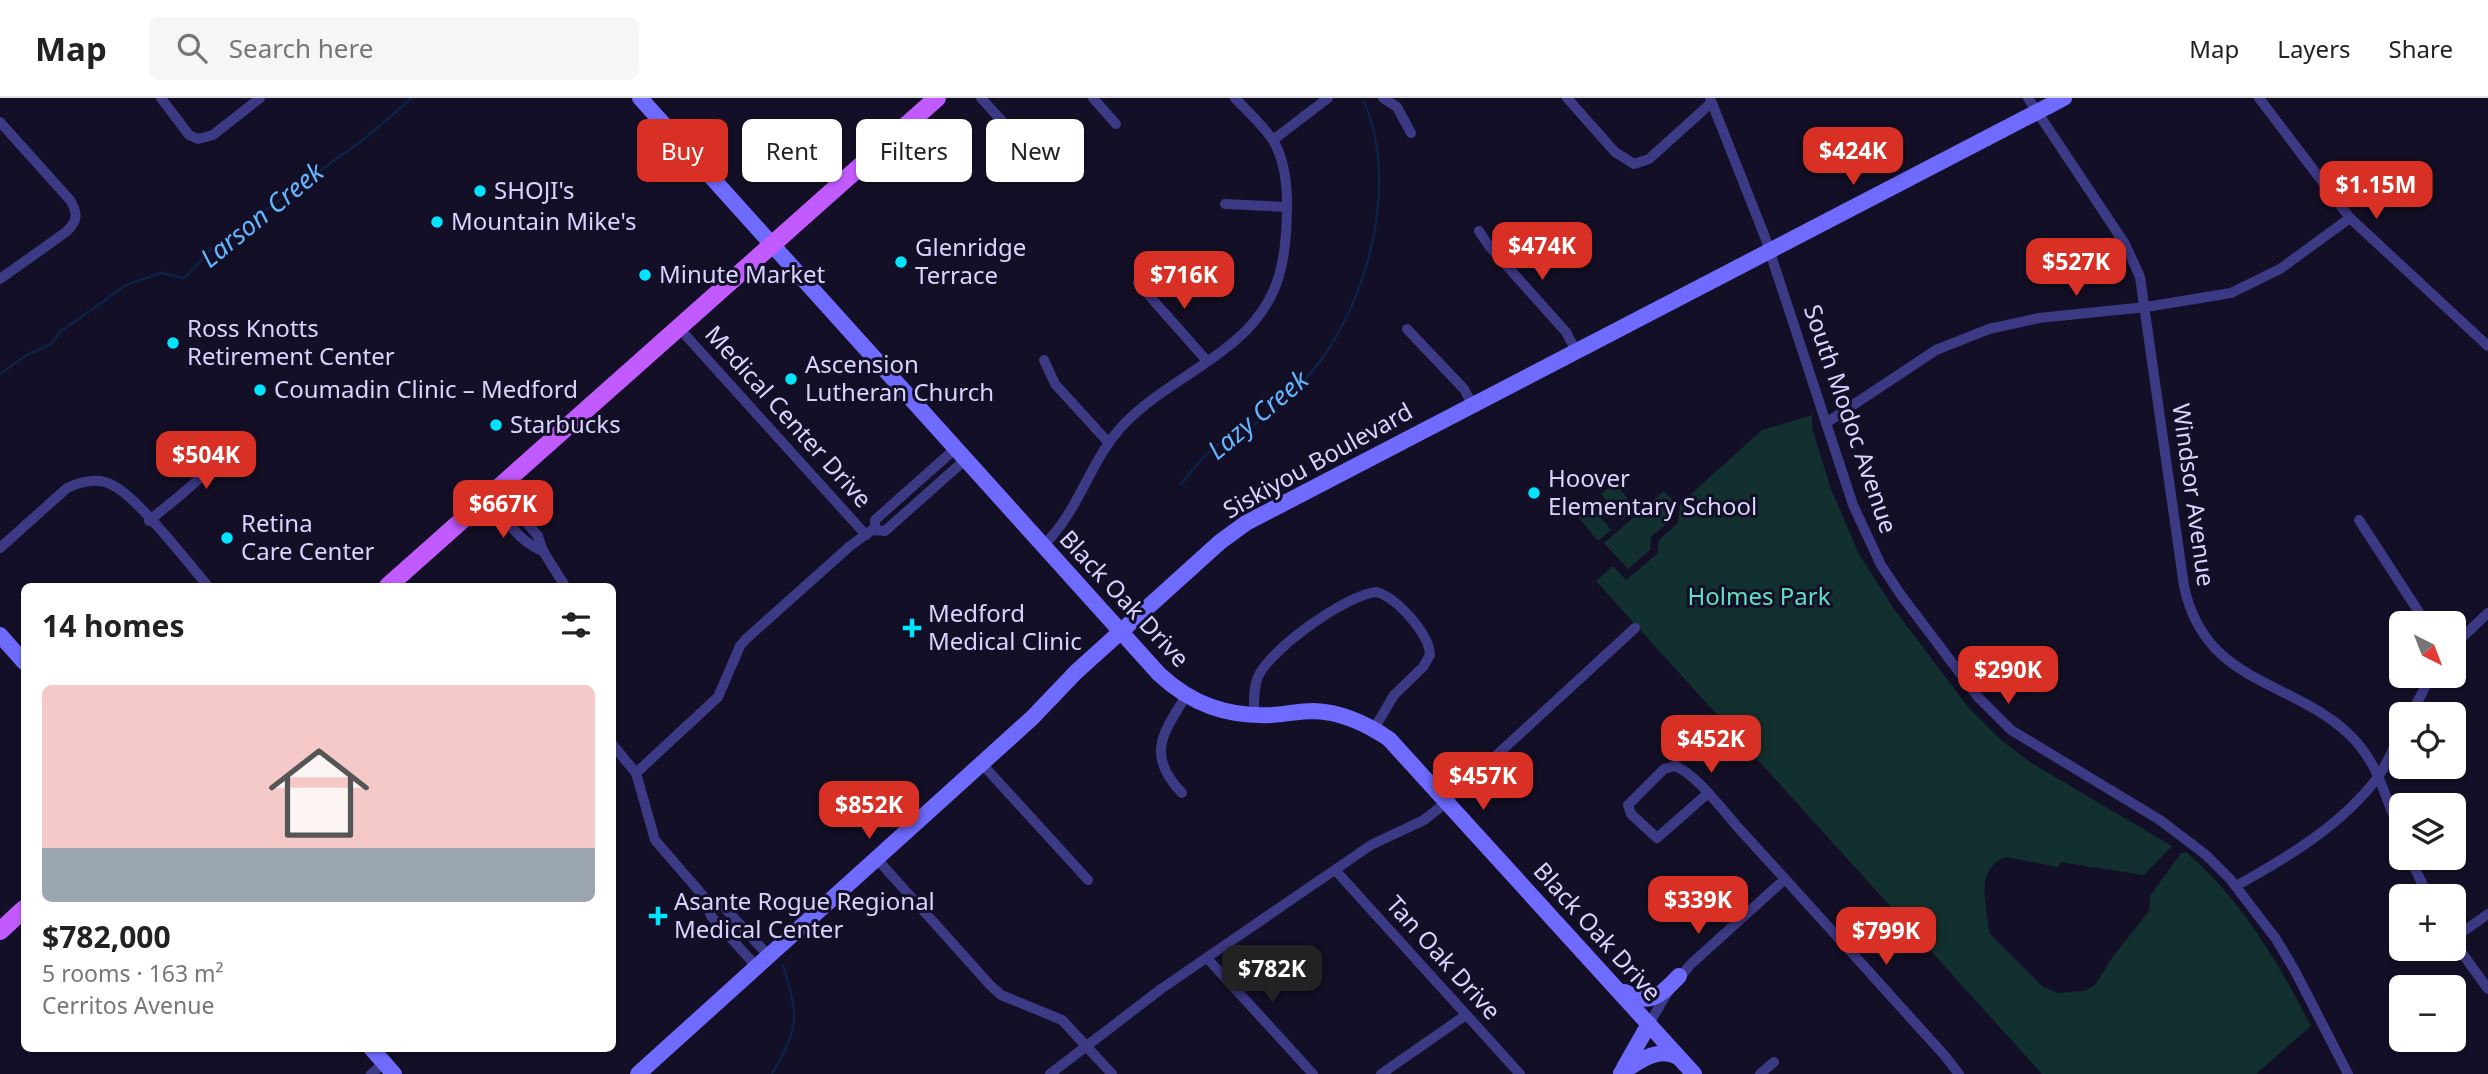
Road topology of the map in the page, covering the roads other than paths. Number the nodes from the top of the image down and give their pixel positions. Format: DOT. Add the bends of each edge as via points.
graph roads {
  1 [pos="161,98"];
  2 [pos="260,98"];
  3 [pos="640,98"];
  4 [pos="937,98"];
  5 [pos="981,98"];
  6 [pos="1093,98"];
  7 [pos="1235,98"];
  8 [pos="1328,98"];
  9 [pos="1383,98"];
  10 [pos="1567,98"];
  11 [pos="2028,98"];
  12 [pos="2064,98"];
  13 [pos="2259,98"];
  14 [pos="1711,101"];
  15 [pos="2037,112"];
  16 [pos="1000,119"];
  17 [pos="0,122"];
  18 [pos="1116,124"];
  19 [pos="1411,133"];
  20 [pos="1273,140"];
  21 [pos="1226,204"];
  22 [pos="1287,206"];
  23 [pos="2350,218"];
  24 [pos="1479,231"];
  25 [pos="772,244"];
  26 [pos="1769,251"];
  27 [pos="0,279"];
  28 [pos="1138,283"];
  29 [pos="2146,307"];
  30 [pos="679,328"];
  31 [pos="1408,329"];
  32 [pos="2488,346"];
  33 [pos="1576,351"];
  34 [pos="1044,360"];
  35 [pos="1207,361"];
  36 [pos="1472,404"];
  37 [pos="1826,422"];
  38 [pos="227,437"];
  39 [pos="1108,442"];
  40 [pos="961,453"];
  41 [pos="494,492"];
  42 [pos="2359,520"];
  43 [pos="149,521"];
  44 [pos="870,532"];
  45 [pos="1044,545"];
  46 [pos="0,548"];
  47 [pos="205,583"];
  48 [pos="390,583"];
  49 [pos="563,583"];
  50 [pos="2419,611"];
  51 [pos="2487,615"];
  52 [pos="1635,628"];
  53 [pos="1121,631"];
  54 [pos="2466,634"];
  55 [pos="0,635"];
  56 [pos="21,659"];
  57 [pos="1186,696"];
  58 [pos="1254,716"];
  59 [pos="1374,729"];
  60 [pos="616,749"];
  61 [pos="2389,756"];
  62 [pos="982,764"];
  63 [pos="636,772"];
  64 [pos="2379,775"];
  65 [pos="1182,793"];
  66 [pos="1707,794"];
  67 [pos="1448,800"];
  68 [pos="2389,802"];
  69 [pos="877,859"];
  70 [pos="1336,871"];
  71 [pos="1785,879"];
  72 [pos="1087,880"];
  73 [pos="2236,887"];
  74 [pos="705,898"];
  75 [pos="21,912"];
  76 [pos="2488,914"];
  77 [pos="0,931"];
  78 [pos="2466,931"];
  79 [pos="2466,957"];
  80 [pos="1207,958"];
  81 [pos="762,961"];
  82 [pos="1679,976"];
  83 [pos="1615,986"];
  84 [pos="2488,989"];
  85 [pos="1466,1015"];
  86 [pos="1649,1024"];
  87 [pos="1086,1045"];
  88 [pos="375,1052"];
  89 [pos="1679,1057"];
  90 [pos="1774,1062"];
  91 [pos="389,1068"];
  92 [pos="1620,1073"];
  93 [pos="371,1074"];
  94 [pos="638,1074"];
  95 [pos="1050,1074"];
  96 [pos="1112,1074"];
  97 [pos="1313,1074"];
  98 [pos="1381,1074"];
  99 [pos="1520,1074"];
  100 [pos="1695,1074"];
  101 [pos="1760,1074"];
  102 [pos="1959,1074"];
  103 [pos="2348,1074"];
  1 -- 2 [label="street" via="198,139 213,135"];
  3 -- 25 [label="street, Black Oak Drive"];
  4 -- 25 [label="main road"];
  5 -- 16 [label="street"];
  6 -- 18 [label="street"];
  7 -- 20 [label="street"];
  8 -- 20 [label="street"];
  9 -- 19 [label="street" via="1397,107"];
  10 -- 14 [label="street" via="1615,152 1634,163 1650,159"];
  11 -- 15 [label="street, Windsor Avenue"];
  12 -- 15 [label="street, Siskiyou Boulevard"];
  13 -- 23 [label="street"];
  14 -- 26 [label="street, South Modoc Avenue"];
  15 -- 26 [label="street, Siskiyou Boulevard"];
  15 -- 29 [label="street, Windsor Avenue" via="2133,258"];
  17 -- 27 [label="street" via="70,200 76,220"];
  20 -- 22 [label="street" via="1285,178"];
  21 -- 22 [label="street"];
  22 -- 35 [label="street" via="1286,254 1274,289 1245,331"];
  23 -- 29 [label="street" via="2246,288"];
  23 -- 32 [label="street"];
  24 -- 33 [label="street" via="1566,332"];
  25 -- 30 [label="main road"];
  25 -- 40 [label="street, Black Oak Drive"];
  26 -- 33 [label="street, Siskiyou Boulevard"];
  26 -- 37 [label="street, South Modoc Avenue"];
  28 -- 35 [label="street"];
  29 -- 37 [label="street" via="2039,318 1989,329 1936,350"];
  29 -- 64 [label="street, Windsor Avenue" via="2184,586 2192,614 2233,665 2341,727 2361,746"];
  30 -- 41 [label="main road"];
  30 -- 44 [label="street, Medical Center Drive"];
  31 -- 36 [label="street" via="1464,389"];
  33 -- 36 [label="street, Siskiyou Boulevard"];
  34 -- 39 [label="street" via="1055,384"];
  35 -- 39 [label="street" via="1137,412"];
  36 -- 53 [label="street, Siskiyou Boulevard" via="1246,523"];
  37 -- 73 [label="street, South Modoc Avenue" via="1853,505 1881,565 1978,697 2029,743 2186,838"];
  38 -- 43 [label="street" via="213,463"];
  39 -- 45 [label="street" via="1072,513"];
  40 -- 44 [label="street, Medical Center Drive" via="884,531"];
  40 -- 45 [label="street, Black Oak Drive"];
  41 -- 48 [label="main road"];
  41 -- 49 [label="street" via="538,536"];
  42 -- 50 [label="street"];
  43 -- 46 [label="street" via="115,486 103,481 80,482 67,488"];
  43 -- 47 [label="street"];
  44 -- 63 [label="street, Medical Center Drive" via="746,639 718,697"];
  45 -- 53 [label="street, Black Oak Drive"];
  51 -- 54 [label="street"];
  52 -- 67 [label="street"];
  53 -- 57 [label="street, Black Oak Drive" via="1159,674"];
  53 -- 62 [label="street, Siskiyou Boulevard"];
  55 -- 56 [label="street"];
  57 -- 58 [label="street, Black Oak Drive" via="1214,709"];
  57 -- 65 [label="street" via="1166,728 1160,754 1171,781"];
  58 -- 59 [label="street, Black Oak Drive" via="1315,711 1347,717"];
  58 -- 59 [label="street" via="1258,677 1273,659 1335,610 1376,592 1389,597 1425,637 1430,654 1394,695"];
  59 -- 67 [label="street, Black Oak Drive" via="1405,753"];
  60 -- 63 [label="street"];
  61 -- 64 [label="street"];
  62 -- 69 [label="street, Siskiyou Boulevard"];
  62 -- 72 [label="street"];
  63 -- 74 [label="street" via="650,833"];
  64 -- 68 [label="street, Windsor Avenue"];
  64 -- 73 [label="street" via="2328,827"];
  66 -- 66 [label="street" via="1657,838 1640,824 1628,805 1670,766 1686,772"];
  66 -- 71 [label="street"];
  67 -- 70 [label="street" via="1424,820 1371,845"];
  67 -- 83 [label="street, Black Oak Drive"];
  69 -- 81 [label="street, Siskiyou Boulevard"];
  69 -- 87 [label="street" via="990,985 1009,998 1053,1014"];
  70 -- 80 [label="street"];
  70 -- 85 [label="street, Tan Oak Drive"];
  71 -- 82 [label="street"];
  71 -- 102 [label="street"];
  73 -- 103 [label="street, South Modoc Avenue" via="2295,971"];
  74 -- 81 [label="street" via="711,916"];
  74 -- 81 [label="street" via="722,905"];
  75 -- 77 [label="main road"];
  76 -- 78 [label="street"];
  79 -- 84 [label="street"];
  80 -- 87 [label="street"];
  80 -- 97 [label="street"];
  81 -- 94 [label="street, Siskiyou Boulevard"];
  82 -- 83 [label="street" via="1650,999 1635,998"];
  82 -- 86 [label="street"];
  83 -- 86 [label="street, Black Oak Drive"];
  85 -- 98 [label="street"];
  85 -- 99 [label="street, Tan Oak Drive"];
  86 -- 89 [label="street, Black Oak Drive"];
  86 -- 92 [label="street"];
  87 -- 95 [label="street"];
  87 -- 96 [label="street"];
  88 -- 91 [label="street"];
  89 -- 92 [label="street" via="1657,1053"];
  89 -- 100 [label="street, Black Oak Drive"];
  90 -- 101 [label="street"];
  91 -- 93 [label="street"];
}
